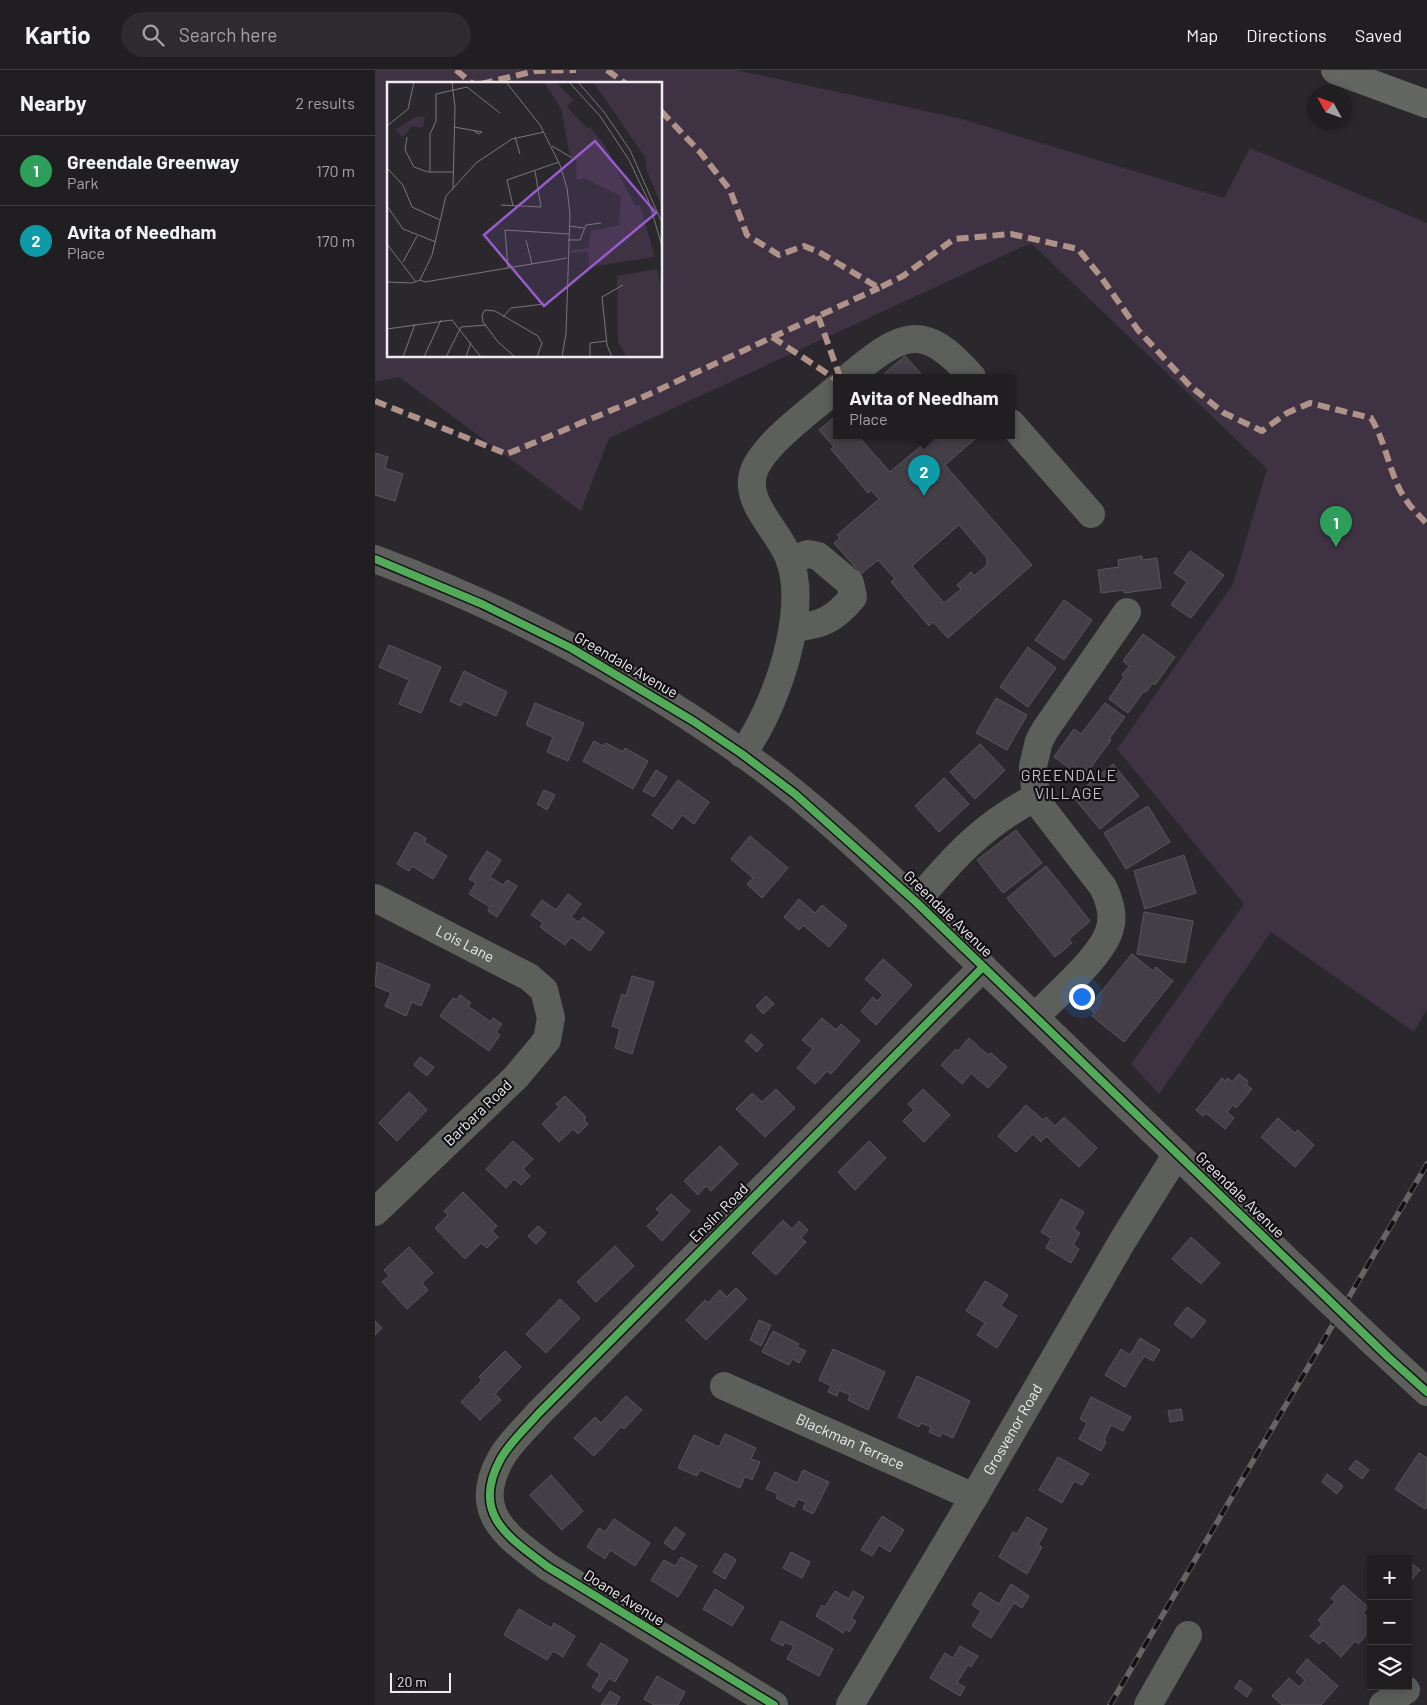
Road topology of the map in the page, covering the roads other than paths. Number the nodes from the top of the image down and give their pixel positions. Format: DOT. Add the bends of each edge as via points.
graph roads {
  1 [pos="1335,70"];
  2 [pos="1427,104"];
  3 [pos="853,374"];
  4 [pos="969,374"];
  5 [pos="833,391"];
  6 [pos="1015,428"];
  7 [pos="1091,514"];
  8 [pos="375,559"];
  9 [pos="790,560"];
  10 [pos="1127,612"];
  11 [pos="793,628"];
  12 [pos="743,754"];
  13 [pos="1037,797"];
  14 [pos="375,898"];
  15 [pos="916,902"];
  16 [pos="983,967"];
  17 [pos="547,999"];
  18 [pos="1035,1017"];
  19 [pos="1177,1154"];
  20 [pos="375,1212"];
  21 [pos="724,1386"];
  22 [pos="1427,1392"];
  23 [pos="488,1490"];
  24 [pos="974,1497"];
  25 [pos="1188,1634"];
  26 [pos="1406,1690"];
  27 [pos="774,1705"];
  28 [pos="850,1705"];
  29 [pos="1148,1705"];
  30 [pos="1383,1705"];
  1 -- 2 [label="highway"];
  3 -- 4 [label="street" via="886,348 918,338 949,353"];
  5 -- 9 [label="street" via="771,445 756,464 753,474 751,485 756,503"];
  6 -- 7 [label="street"];
  8 -- 12 [label="main road, Greendale Avenue" via="482,604 556,640 655,697"];
  9 -- 11 [label="street" via="797,603"];
  9 -- 11 [label="street" via="808,554 818,556 850,583 853,596 841,612 820,625"];
  10 -- 13 [label="street" via="1039,741 1033,766"];
  11 -- 12 [label="street" via="770,706"];
  12 -- 15 [label="main road, Greendale Avenue" via="819,814"];
  13 -- 15 [label="street" via="975,837"];
  13 -- 18 [label="street" via="1053,825 1103,887 1112,917 1100,948"];
  14 -- 17 [label="street, Lois Lane" via="529,977 545,990"];
  15 -- 16 [label="main road, Greendale Avenue"];
  16 -- 18 [label="main road, Greendale Avenue"];
  16 -- 23 [label="street, Enslin Road" via="539,1413 500,1459"];
  17 -- 20 [label="street, Barbara Road" via="551,1018 547,1040 516,1077"];
  18 -- 19 [label="main road, Greendale Avenue"];
  19 -- 22 [label="main road, Greendale Avenue, bridge"];
  19 -- 24 [label="street, Grosvenor Road" via="1123,1240"];
  21 -- 24 [label="street, Blackman Terrace"];
  23 -- 27 [label="street, Doane Avenue" via="495,1519 520,1546 548,1567"];
  24 -- 28 [label="street, Grosvenor Road"];
  25 -- 29 [label="street"];
  26 -- 30 [label="street"];
}
